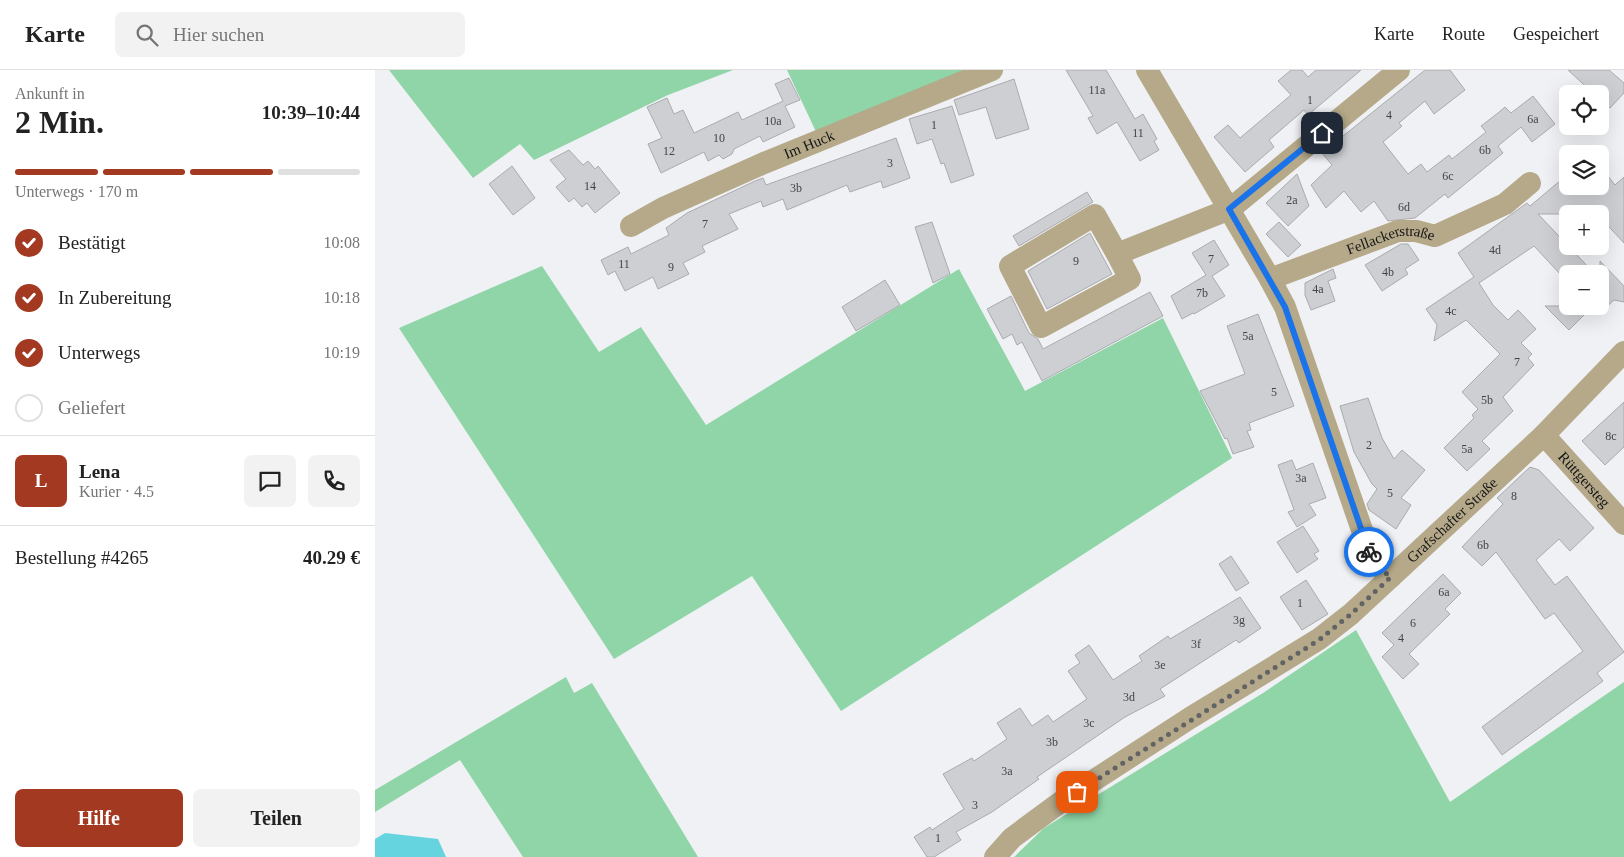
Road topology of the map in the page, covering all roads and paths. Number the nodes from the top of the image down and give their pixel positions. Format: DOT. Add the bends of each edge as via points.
graph roads {
  1 [pos="992,70"];
  2 [pos="1147,70"];
  3 [pos="1399,70"];
  4 [pos="1529,183"];
  5 [pos="1229,209"];
  6 [pos="631,226"];
  7 [pos="1117,254"];
  8 [pos="1270,279"];
  9 [pos="1624,352"];
  10 [pos="1544,435"];
  11 [pos="1624,524"];
  12 [pos="1391,577"];
  13 [pos="995,857"];
  1 -- 6 [label="street, Im Huck" via="764,163 663,208"];
  2 -- 5 [label="street"];
  3 -- 5 [label="street"];
  4 -- 8 [label="street, Fellackerstraße" via="1505,204 1435,236 1398,231"];
  5 -- 7 [label="street"];
  5 -- 8 [label="street"];
  7 -- 7 [label="street" via="1130,278 1041,327 1009,266 1095,215"];
  8 -- 12 [label="street" via="1285,307 1372,559"];
  9 -- 10 [label="street, Grafschafter Straße"];
  10 -- 11 [label="street, Rüttgersteg"];
  10 -- 12 [label="street, Grafschafter Straße"];
  12 -- 13 [label="street, Grafschafter Straße" via="1319,640 1062,801 1012,838"];
}
